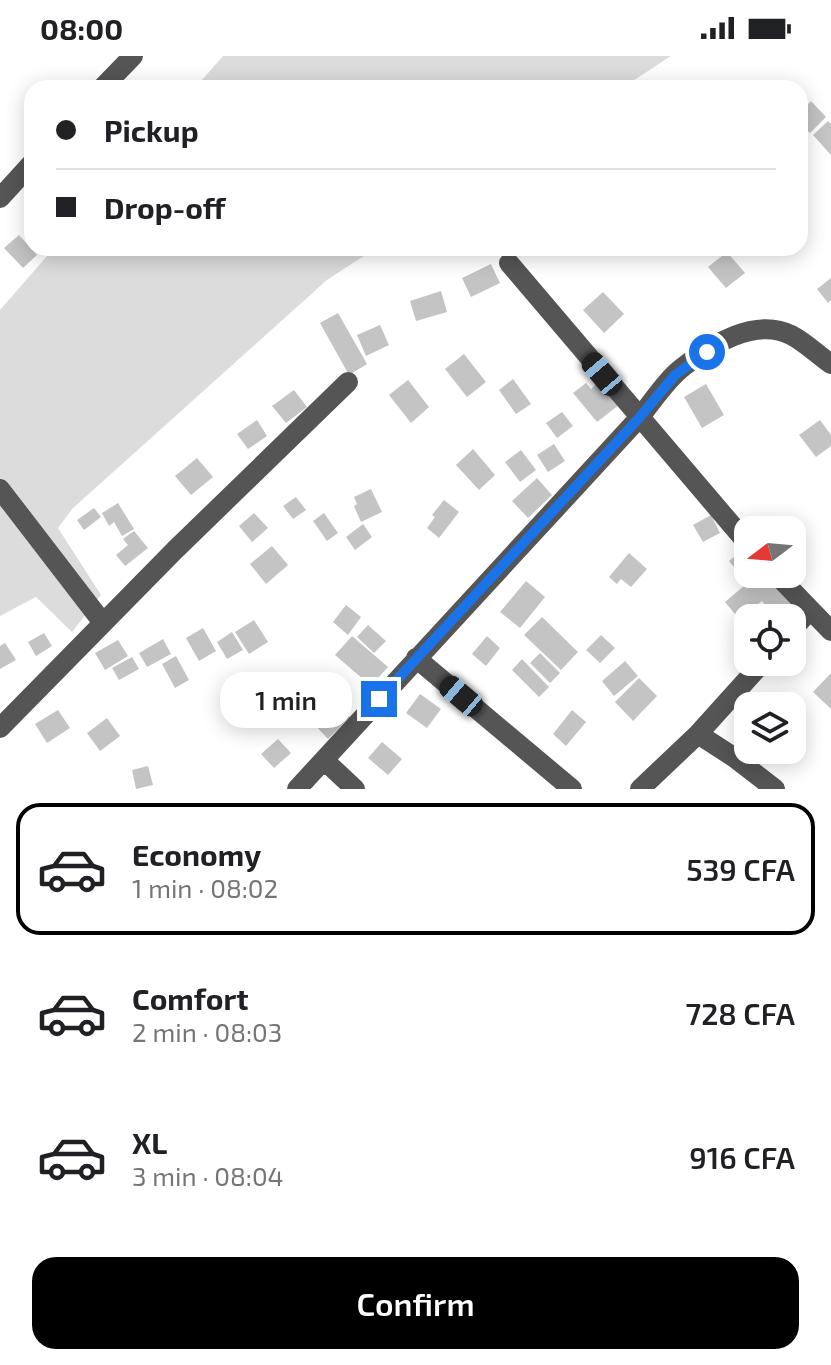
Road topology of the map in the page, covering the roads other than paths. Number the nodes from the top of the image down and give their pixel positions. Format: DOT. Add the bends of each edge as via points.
graph roads {
  1 [pos="133,56"];
  2 [pos="110,80"];
  3 [pos="24,172"];
  4 [pos="0,198"];
  5 [pos="509,263"];
  6 [pos="831,364"];
  7 [pos="348,382"];
  8 [pos="639,418"];
  9 [pos="0,489"];
  10 [pos="734,528"];
  11 [pos="788,588"];
  12 [pos="809,611"];
  13 [pos="806,614"];
  14 [pos="103,623"];
  15 [pos="831,631"];
  16 [pos="416,658"];
  17 [pos="750,676"];
  18 [pos="0,728"];
  19 [pos="698,734"];
  20 [pos="324,760"];
  21 [pos="297,789"];
  22 [pos="355,789"];
  23 [pos="572,789"];
  24 [pos="640,789"];
  25 [pos="775,789"];
  1 -- 2 [label="street"];
  3 -- 4 [label="street"];
  5 -- 8 [label="street"];
  6 -- 8 [label="street" via="790,334 737,333 684,366"];
  7 -- 14 [label="street"];
  8 -- 10 [label="street"];
  8 -- 16 [label="street"];
  9 -- 14 [label="street"];
  11 -- 12 [label="street"];
  12 -- 13 [label="street"];
  12 -- 15 [label="street"];
  14 -- 18 [label="street"];
  16 -- 20 [label="street"];
  16 -- 23 [label="street"];
  17 -- 19 [label="street"];
  19 -- 24 [label="street"];
  19 -- 25 [label="street"];
  20 -- 21 [label="street"];
  20 -- 22 [label="street"];
}
